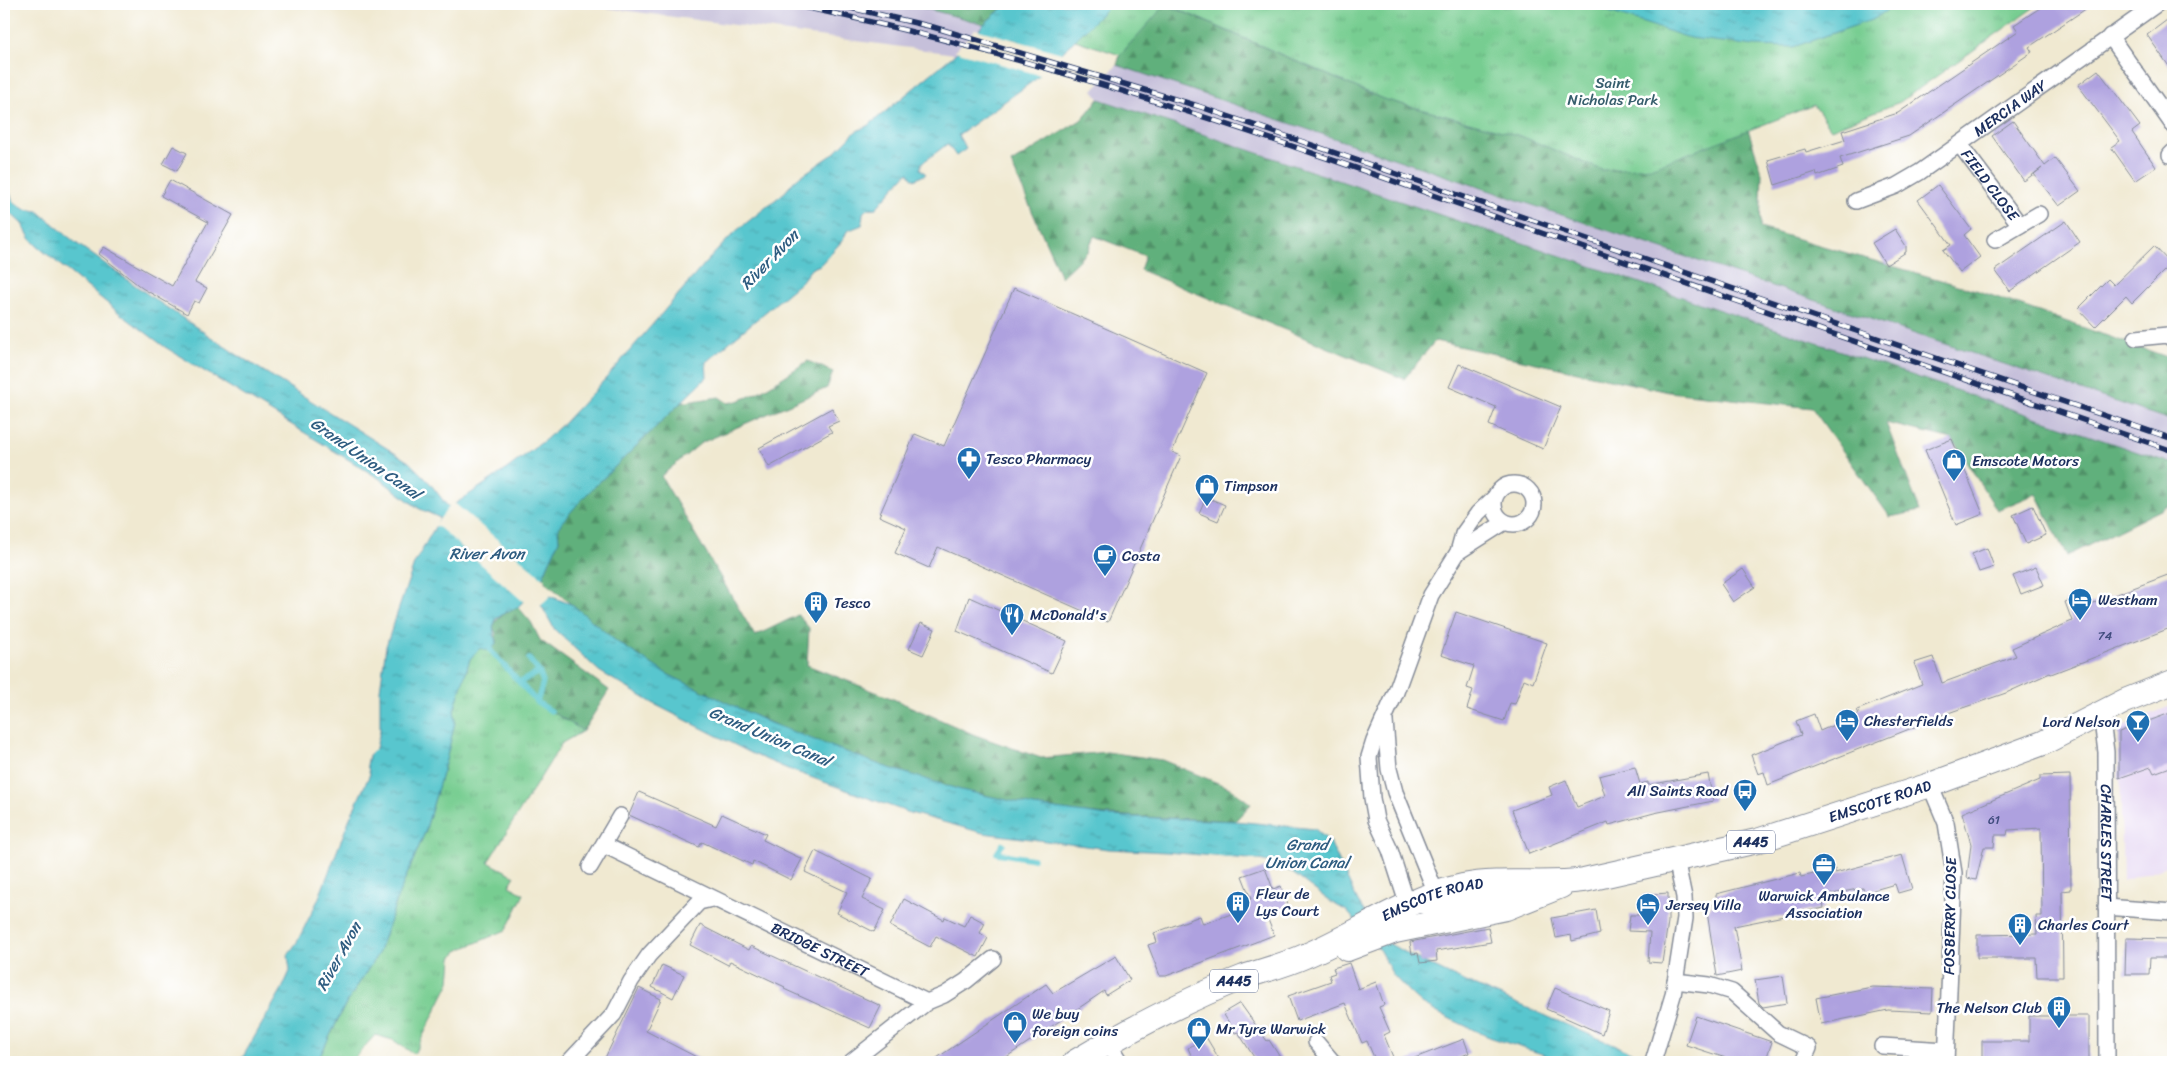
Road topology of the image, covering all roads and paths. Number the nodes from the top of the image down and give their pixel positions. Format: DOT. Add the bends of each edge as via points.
graph roads {
  1 [pos="2157,4"];
  2 [pos="2110,36"];
  3 [pos="2173,125"];
  4 [pos="1960,145"];
  5 [pos="1856,202"];
  6 [pos="2039,214"];
  7 [pos="2020,225"];
  8 [pos="1995,240"];
  9 [pos="2171,336"];
  10 [pos="2136,338"];
  11 [pos="1494,498"];
  12 [pos="1504,522"];
  13 [pos="1458,552"];
  14 [pos="2173,682"];
  15 [pos="2101,713"];
  16 [pos="1385,720"];
  17 [pos="1930,785"];
  18 [pos="620,816"];
  19 [pos="604,845"];
  20 [pos="1676,859"];
  21 [pos="590,866"];
  22 [pos="1572,882"];
  23 [pos="1535,897"];
  24 [pos="712,899"];
  25 [pos="1423,901"];
  26 [pos="2106,906"];
  27 [pos="2173,912"];
  28 [pos="1385,928"];
  29 [pos="993,958"];
  30 [pos="1675,981"];
  31 [pos="927,1002"];
  32 [pos="1316,1042"];
  33 [pos="1882,1046"];
  34 [pos="1114,1052"];
  35 [pos="1946,1056"];
  36 [pos="1655,1057"];
  37 [pos="569,1062"];
  38 [pos="851,1062"];
  39 [pos="1075,1062"];
  40 [pos="1333,1062"];
  41 [pos="1803,1062"];
  42 [pos="2107,1062"];
  1 -- 2 [label="street, MERCIA WAY"];
  2 -- 3 [label="street"];
  2 -- 4 [label="street, MERCIA WAY"];
  4 -- 5 [label="street, MERCIA WAY" via="1896,186"];
  4 -- 7 [label="street, FIELD CLOSE"];
  6 -- 7 [label="street, FIELD CLOSE"];
  7 -- 8 [label="street, FIELD CLOSE"];
  9 -- 10 [label="street"];
  11 -- 12 [label="street" via="1495,512"];
  11 -- 12 [label="street" via="1502,488 1513,484 1525,487 1533,497 1534,509 1527,520 1516,524"];
  11 -- 13 [label="street" via="1463,534"];
  12 -- 13 [label="street"];
  13 -- 16 [label="street" via="1431,595"];
  14 -- 15 [label="main road, EMSCOTE ROAD / A445"];
  15 -- 17 [label="main road, EMSCOTE ROAD / A445" via="2043,743"];
  15 -- 26 [label="street, CHARLES STREET" via="2106,752"];
  16 -- 25 [label="street" via="1388,759"];
  16 -- 25 [label="street" via="1369,757 1376,820 1390,850"];
  17 -- 20 [label="main road, EMSCOTE ROAD / A445" via="1757,841"];
  17 -- 35 [label="street, FOSBERRY CLOSE" via="1946,824 1954,873"];
  18 -- 19 [label="street"];
  19 -- 21 [label="street"];
  19 -- 24 [label="street, BRIDGE STREET"];
  20 -- 22 [label="main road, EMSCOTE ROAD / A445"];
  20 -- 30 [label="street" via="1685,911"];
  22 -- 23 [label="main road, EMSCOTE ROAD / A445"];
  22 -- 25 [label="main road, EMSCOTE ROAD / A445" via="1502,881 1463,886"];
  23 -- 25 [label="street"];
  23 -- 28 [label="main road, EMSCOTE ROAD / A445" via="1506,908"];
  24 -- 31 [label="street, BRIDGE STREET"];
  24 -- 37 [label="street" via="700,902 648,955 614,1014"];
  25 -- 28 [label="main road, EMSCOTE ROAD / A445"];
  26 -- 27 [label="street"];
  26 -- 42 [label="street, CHARLES STREET"];
  28 -- 34 [label="main road, EMSCOTE ROAD / A445" via="1244,977 1184,1003"];
  29 -- 31 [label="street" via="966,981"];
  30 -- 36 [label="street"];
  30 -- 41 [label="street" via="1709,985 1732,992 1778,1033 1809,1048"];
  31 -- 38 [label="street"];
  32 -- 40 [label="street"];
  33 -- 35 [label="street, FOSBERRY CLOSE"];
  34 -- 39 [label="main road, EMSCOTE ROAD / A445"];
}
